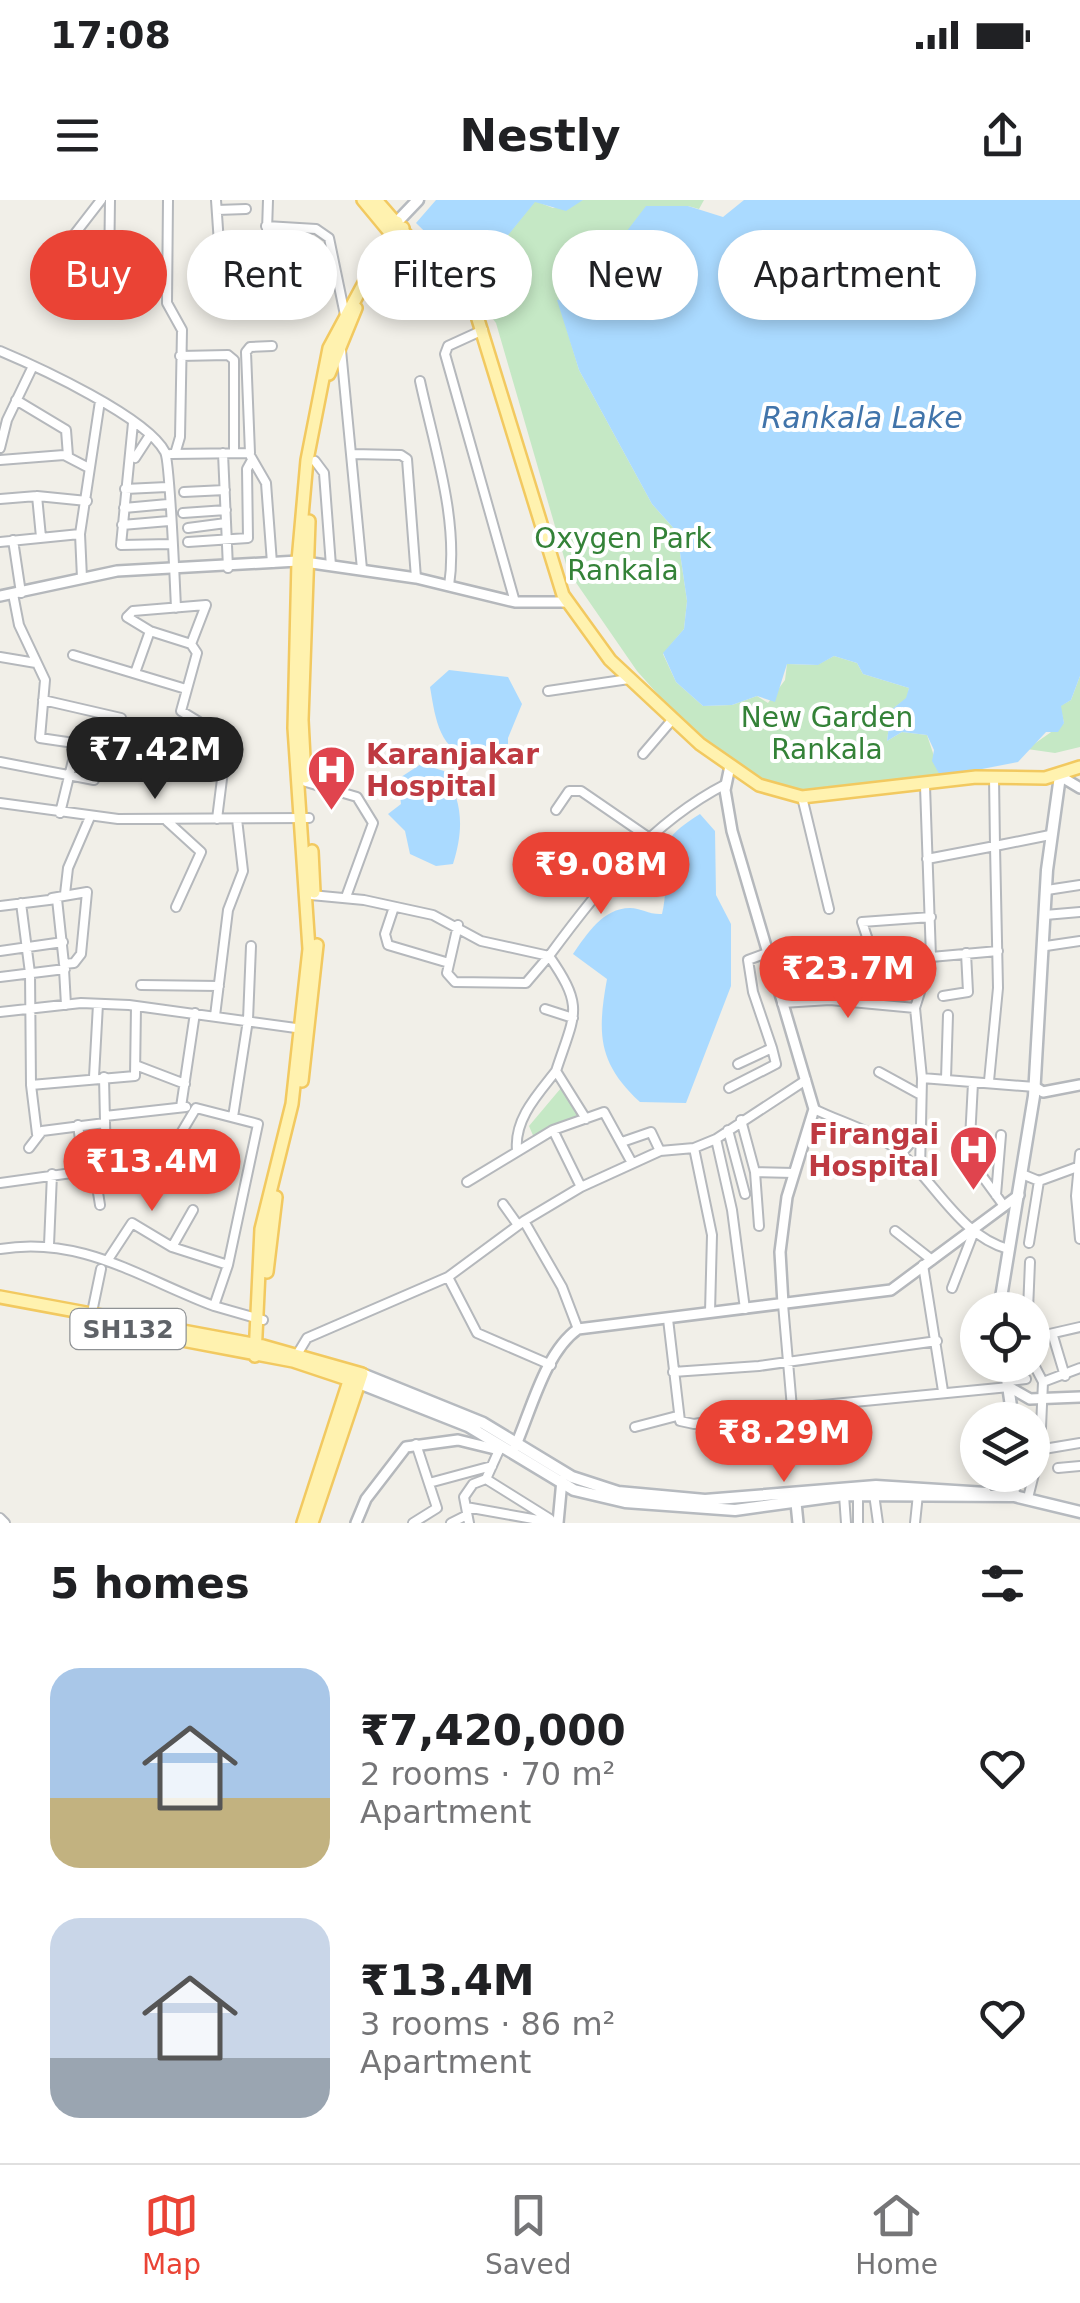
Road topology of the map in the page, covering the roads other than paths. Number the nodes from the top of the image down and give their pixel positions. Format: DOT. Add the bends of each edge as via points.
graph roads {
  1 [pos="102,200"];
  2 [pos="110,200"];
  3 [pos="168,200"];
  4 [pos="268,200"];
  5 [pos="418,200"];
  6 [pos="370,201"];
  7 [pos="217,205"];
  8 [pos="246,209"];
  9 [pos="266,226"];
  10 [pos="398,227"];
  11 [pos="79,230"];
  12 [pos="110,230"];
  13 [pos="218,230"];
  14 [pos="266,230"];
  15 [pos="345,315"];
  16 [pos="483,330"];
  17 [pos="340,343"];
  18 [pos="272,346"];
  19 [pos="0,351"];
  20 [pos="180,356"];
  21 [pos="33,366"];
  22 [pos="420,381"];
  23 [pos="16,400"];
  24 [pos="100,401"];
  25 [pos="134,423"];
  26 [pos="150,435"];
  27 [pos="0,448"];
  28 [pos="223,452"];
  29 [pos="234,452"];
  30 [pos="171,454"];
  31 [pos="351,454"];
  32 [pos="68,456"];
  33 [pos="251,456"];
  34 [pos="135,458"];
  35 [pos="0,460"];
  36 [pos="315,461"];
  37 [pos="87,468"];
  38 [pos="167,487"];
  39 [pos="126,489"];
  40 [pos="225,490"];
  41 [pos="184,492"];
  42 [pos="37,496"];
  43 [pos="0,499"];
  44 [pos="87,500"];
  45 [pos="168,504"];
  46 [pos="226,510"];
  47 [pos="183,514"];
  48 [pos="125,518"];
  49 [pos="170,521"];
  50 [pos="226,523"];
  51 [pos="188,528"];
  52 [pos="80,534"];
  53 [pos="40,537"];
  54 [pos="227,539"];
  55 [pos="13,540"];
  56 [pos="0,542"];
  57 [pos="188,542"];
  58 [pos="171,544"];
  59 [pos="303,561"];
  60 [pos="272,563"];
  61 [pos="331,566"];
  62 [pos="228,568"];
  63 [pos="362,569"];
  64 [pos="174,570"];
  65 [pos="82,578"];
  66 [pos="416,578"];
  67 [pos="449,586"];
  68 [pos="18,593"];
  69 [pos="0,596"];
  70 [pos="515,602"];
  71 [pos="567,602"];
  72 [pos="176,608"];
  73 [pos="150,632"];
  74 [pos="190,644"];
  75 [pos="72,654"];
  76 [pos="0,657"];
  77 [pos="36,664"];
  78 [pos="136,673"];
  79 [pos="629,680"];
  80 [pos="186,690"];
  81 [pos="548,691"];
  82 [pos="43,700"];
  83 [pos="121,718"];
  84 [pos="672,720"];
  85 [pos="77,744"];
  86 [pos="142,753"];
  87 [pos="643,754"];
  88 [pos="0,762"];
  89 [pos="730,766"];
  90 [pos="1080,767"];
  91 [pos="68,775"];
  92 [pos="994,776"];
  93 [pos="1060,776"];
  94 [pos="94,780"];
  95 [pos="306,782"];
  96 [pos="726,784"];
  97 [pos="925,786"];
  98 [pos="1080,788"];
  99 [pos="802,797"];
  100 [pos="0,802"];
  101 [pos="556,810"];
  102 [pos="60,814"];
  103 [pos="90,817"];
  104 [pos="217,818"];
  105 [pos="237,818"];
  106 [pos="306,818"];
  107 [pos="167,820"];
  108 [pos="1050,835"];
  109 [pos="648,837"];
  110 [pos="995,846"];
  111 [pos="927,859"];
  112 [pos="1080,886"];
  113 [pos="1047,890"];
  114 [pos="65,894"];
  115 [pos="310,895"];
  116 [pos="346,897"];
  117 [pos="52,898"];
  118 [pos="21,903"];
  119 [pos="0,906"];
  120 [pos="176,907"];
  121 [pos="394,907"];
  122 [pos="828,909"];
  123 [pos="1080,912"];
  124 [pos="1045,916"];
  125 [pos="931,917"];
  126 [pos="458,925"];
  127 [pos="1080,941"];
  128 [pos="63,942"];
  129 [pos="251,946"];
  130 [pos="1046,946"];
  131 [pos="27,947"];
  132 [pos="998,950"];
  133 [pos="0,951"];
  134 [pos="767,953"];
  135 [pos="966,953"];
  136 [pos="549,956"];
  137 [pos="931,956"];
  138 [pos="449,963"];
  139 [pos="64,967"];
  140 [pos="30,973"];
  141 [pos="0,977"];
  142 [pos="140,985"];
  143 [pos="219,986"];
  144 [pos="942,996"];
  145 [pos="782,1003"];
  146 [pos="98,1004"];
  147 [pos="66,1005"];
  148 [pos="136,1006"];
  149 [pos="915,1008"];
  150 [pos="545,1009"];
  151 [pos="29,1010"];
  152 [pos="0,1012"];
  153 [pos="196,1014"];
  154 [pos="948,1015"];
  155 [pos="216,1016"];
  156 [pos="573,1018"];
  157 [pos="248,1020"];
  158 [pos="306,1030"];
  159 [pos="772,1048"];
  160 [pos="738,1064"];
  161 [pos="138,1066"];
  162 [pos="556,1071"];
  163 [pos="879,1072"];
  164 [pos="94,1077"];
  165 [pos="104,1077"];
  166 [pos="922,1078"];
  167 [pos="946,1079"];
  168 [pos="806,1080"];
  169 [pos="989,1081"];
  170 [pos="973,1083"];
  171 [pos="185,1084"];
  172 [pos="31,1085"];
  173 [pos="1080,1086"];
  174 [pos="729,1088"];
  175 [pos="1035,1088"];
  176 [pos="921,1095"];
  177 [pos="182,1107"];
  178 [pos="196,1108"];
  179 [pos="814,1109"];
  180 [pos="233,1117"];
  181 [pos="105,1119"];
  182 [pos="586,1119"];
  183 [pos="740,1120"];
  184 [pos="78,1125"];
  185 [pos="554,1130"];
  186 [pos="728,1130"];
  187 [pos="921,1131"];
  188 [pos="36,1134"];
  189 [pos="1001,1135"];
  190 [pos="716,1139"];
  191 [pos="622,1142"];
  192 [pos="29,1148"];
  193 [pos="694,1148"];
  194 [pos="517,1150"];
  195 [pos="660,1151"];
  196 [pos="901,1154"];
  197 [pos="1080,1154"];
  198 [pos="632,1163"];
  199 [pos="106,1166"];
  200 [pos="1079,1166"];
  201 [pos="89,1168"];
  202 [pos="920,1171"];
  203 [pos="755,1172"];
  204 [pos="794,1173"];
  205 [pos="52,1174"];
  206 [pos="1022,1174"];
  207 [pos="1039,1181"];
  208 [pos="468,1182"];
  209 [pos="0,1183"];
  210 [pos="580,1187"];
  211 [pos="745,1194"];
  212 [pos="1019,1195"];
  213 [pos="996,1196"];
  214 [pos="1078,1196"];
  215 [pos="503,1204"];
  216 [pos="100,1205"];
  217 [pos="1004,1206"];
  218 [pos="193,1210"];
  219 [pos="521,1223"];
  220 [pos="759,1226"];
  221 [pos="1080,1228"];
  222 [pos="895,1231"];
  223 [pos="972,1232"];
  224 [pos="1080,1238"];
  225 [pos="1028,1243"];
  226 [pos="49,1245"];
  227 [pos="172,1247"];
  228 [pos="0,1249"];
  229 [pos="1008,1249"];
  230 [pos="109,1258"];
  231 [pos="1030,1262"];
  232 [pos="928,1263"];
  233 [pos="228,1265"];
  234 [pos="101,1268"];
  235 [pos="448,1276"];
  236 [pos="952,1288"];
  237 [pos="1002,1292"];
  238 [pos="1029,1292"];
  239 [pos="0,1297"];
  240 [pos="783,1304"];
  241 [pos="0,1305"];
  242 [pos="214,1306"];
  243 [pos="746,1309"];
  244 [pos="710,1312"];
  245 [pos="91,1318"];
  246 [pos="260,1319"];
  247 [pos="668,1319"];
  248 [pos="1080,1328"];
  249 [pos="578,1329"];
  250 [pos="1052,1336"];
  251 [pos="937,1341"];
  252 [pos="259,1351"];
  253 [pos="295,1358"];
  254 [pos="788,1362"];
  255 [pos="551,1365"];
  256 [pos="1080,1368"];
  257 [pos="672,1372"];
  258 [pos="1065,1376"];
  259 [pos="356,1377"];
  260 [pos="1050,1380"];
  261 [pos="1017,1382"];
  262 [pos="1043,1382"];
  263 [pos="1008,1384"];
  264 [pos="943,1391"];
  265 [pos="1080,1397"];
  266 [pos="1042,1400"];
  267 [pos="1010,1402"];
  268 [pos="792,1408"];
  269 [pos="677,1416"];
  270 [pos="636,1428"];
  271 [pos="1080,1443"];
  272 [pos="416,1444"];
  273 [pos="508,1447"];
  274 [pos="1050,1448"];
  275 [pos="492,1466"];
  276 [pos="1080,1466"];
  277 [pos="1058,1468"];
  278 [pos="562,1478"];
  279 [pos="486,1479"];
  280 [pos="429,1483"];
  281 [pos="1014,1492"];
  282 [pos="1029,1492"];
  283 [pos="858,1494"];
  284 [pos="874,1494"];
  285 [pos="918,1494"];
  286 [pos="844,1495"];
  287 [pos="992,1496"];
  288 [pos="1014,1496"];
  289 [pos="795,1498"];
  290 [pos="1028,1498"];
  291 [pos="725,1504"];
  292 [pos="1080,1512"];
  293 [pos="467,1515"];
  294 [pos="303,1523"];
  295 [pos="312,1523"];
  296 [pos="356,1523"];
  297 [pos="413,1523"];
  298 [pos="452,1523"];
  299 [pos="556,1523"];
  300 [pos="724,1523"];
  301 [pos="798,1523"];
  302 [pos="846,1523"];
  303 [pos="858,1523"];
  304 [pos="878,1523"];
  305 [pos="915,1523"];
  1 -- 11 [label="street"];
  2 -- 12 [label="street"];
  3 -- 20 [label="street" via="166,303 182,330"];
  4 -- 9 [label="street"];
  5 -- 10 [label="main road"];
  6 -- 10 [label="main road"];
  7 -- 8 [label="street"];
  7 -- 13 [label="street"];
  9 -- 14 [label="street"];
  9 -- 15 [label="street" via="316,229 330,238"];
  10 -- 15 [label="main road"];
  10 -- 16 [label="main road" via="459,291"];
  10 -- 17 [label="main road"];
  15 -- 59 [label="main road" via="329,348 307,460"];
  16 -- 70 [label="street" via="444,354"];
  16 -- 71 [label="main road"];
  17 -- 31 [label="street"];
  17 -- 36 [label="main road"];
  18 -- 33 [label="street" via="246,352"];
  19 -- 21 [label="street"];
  20 -- 29 [label="street" via="233,358"];
  20 -- 30 [label="street" via="180,438"];
  21 -- 23 [label="street"];
  21 -- 24 [label="street"];
  22 -- 67 [label="street" via="444,499"];
  23 -- 27 [label="street"];
  23 -- 32 [label="street" via="66,430"];
  24 -- 25 [label="street"];
  24 -- 37 [label="street"];
  25 -- 26 [label="street"];
  25 -- 39 [label="street"];
  26 -- 30 [label="street"];
  26 -- 34 [label="street"];
  28 -- 29 [label="street"];
  28 -- 30 [label="street"];
  28 -- 40 [label="street"];
  29 -- 33 [label="street"];
  30 -- 38 [label="street"];
  31 -- 63 [label="street"];
  31 -- 66 [label="street" via="406,458"];
  32 -- 35 [label="street"];
  32 -- 37 [label="street"];
  33 -- 54 [label="street" via="250,536"];
  33 -- 60 [label="street" via="266,483"];
  36 -- 59 [label="main road"];
  36 -- 61 [label="street" via="324,473"];
  37 -- 44 [label="street"];
  38 -- 39 [label="street"];
  38 -- 45 [label="street"];
  39 -- 48 [label="street"];
  40 -- 41 [label="street"];
  40 -- 46 [label="street"];
  42 -- 43 [label="street"];
  42 -- 44 [label="street"];
  42 -- 53 [label="street"];
  44 -- 52 [label="street"];
  45 -- 48 [label="street"];
  45 -- 49 [label="street"];
  46 -- 47 [label="street"];
  46 -- 50 [label="street"];
  48 -- 49 [label="street"];
  48 -- 58 [label="street" via="121,545"];
  49 -- 58 [label="street"];
  50 -- 51 [label="street"];
  50 -- 54 [label="street"];
  52 -- 53 [label="street"];
  52 -- 65 [label="street"];
  53 -- 55 [label="street"];
  54 -- 57 [label="street"];
  54 -- 62 [label="street"];
  55 -- 56 [label="street"];
  55 -- 68 [label="street"];
  58 -- 64 [label="street"];
  59 -- 60 [label="street"];
  59 -- 61 [label="street"];
  59 -- 95 [label="main road"];
  59 -- 106 [label="main road" via="294,736"];
  60 -- 62 [label="street"];
  61 -- 63 [label="street"];
  62 -- 64 [label="street"];
  63 -- 66 [label="street"];
  64 -- 65 [label="street" via="139,568"];
  64 -- 72 [label="street"];
  65 -- 68 [label="street"];
  66 -- 67 [label="street"];
  67 -- 70 [label="street"];
  68 -- 69 [label="street"];
  68 -- 77 [label="street" via="19,625"];
  70 -- 71 [label="street"];
  71 -- 79 [label="main road"];
  72 -- 73 [label="street" via="128,614"];
  72 -- 74 [label="street" via="206,604"];
  73 -- 74 [label="street"];
  73 -- 78 [label="street"];
  74 -- 80 [label="street" via="196,653"];
  75 -- 78 [label="street"];
  76 -- 77 [label="street"];
  77 -- 82 [label="street" via="45,680"];
  78 -- 80 [label="street"];
  79 -- 81 [label="street"];
  79 -- 84 [label="main road"];
  80 -- 104 [label="street" via="182,715 227,739"];
  82 -- 83 [label="street"];
  82 -- 85 [label="street" via="40,738"];
  84 -- 87 [label="street"];
  84 -- 89 [label="main road"];
  85 -- 86 [label="street"];
  85 -- 91 [label="street"];
  88 -- 91 [label="street"];
  89 -- 96 [label="street"];
  89 -- 99 [label="main road" via="759,785"];
  90 -- 93 [label="main road"];
  91 -- 94 [label="street"];
  91 -- 102 [label="street"];
  92 -- 93 [label="main road"];
  92 -- 97 [label="main road"];
  92 -- 110 [label="street"];
  93 -- 98 [label="street"];
  93 -- 108 [label="main road"];
  95 -- 106 [label="main road"];
  95 -- 116 [label="street" via="357,797 373,823"];
  96 -- 109 [label="street"];
  96 -- 134 [label="street" via="732,831"];
  97 -- 99 [label="main road"];
  97 -- 111 [label="street"];
  99 -- 122 [label="street"];
  100 -- 102 [label="street"];
  101 -- 109 [label="street" via="570,791 581,790"];
  102 -- 103 [label="street"];
  103 -- 107 [label="street"];
  103 -- 114 [label="street" via="68,868"];
  104 -- 105 [label="street"];
  104 -- 107 [label="street"];
  105 -- 106 [label="street"];
  105 -- 143 [label="street" via="243,872 228,910"];
  106 -- 115 [label="main road"];
  106 -- 115 [label="main road"];
  107 -- 120 [label="street" via="201,856"];
  108 -- 110 [label="street"];
  108 -- 113 [label="main road"];
  109 -- 136 [label="street"];
  110 -- 111 [label="street"];
  110 -- 132 [label="street"];
  111 -- 125 [label="street"];
  112 -- 113 [label="street"];
  113 -- 124 [label="main road"];
  114 -- 117 [label="street"];
  114 -- 139 [label="street" via="88,892 80,958"];
  115 -- 116 [label="street"];
  115 -- 158 [label="main road" via="316,986"];
  116 -- 121 [label="street"];
  117 -- 118 [label="street"];
  117 -- 128 [label="street" via="60,903"];
  118 -- 119 [label="street"];
  118 -- 131 [label="street"];
  121 -- 126 [label="street"];
  121 -- 138 [label="street" via="388,945"];
  123 -- 124 [label="street"];
  124 -- 130 [label="main road"];
  125 -- 137 [label="street"];
  125 -- 137 [label="street" via="862,922 870,943"];
  126 -- 136 [label="street" via="481,941"];
  126 -- 138 [label="street"];
  127 -- 130 [label="street"];
  128 -- 131 [label="street"];
  128 -- 139 [label="street"];
  129 -- 157 [label="street"];
  130 -- 175 [label="main road"];
  131 -- 133 [label="street"];
  131 -- 140 [label="street"];
  132 -- 135 [label="street"];
  132 -- 169 [label="street"];
  134 -- 145 [label="street"];
  134 -- 159 [label="street" via="748,960"];
  135 -- 137 [label="street"];
  135 -- 144 [label="street" via="968,992"];
  136 -- 138 [label="street" via="521,984 455,982 448,979"];
  136 -- 156 [label="street" via="572,990"];
  137 -- 149 [label="street"];
  139 -- 140 [label="street"];
  139 -- 147 [label="street"];
  140 -- 141 [label="street"];
  140 -- 151 [label="street"];
  142 -- 143 [label="street"];
  143 -- 155 [label="street"];
  145 -- 149 [label="street"];
  145 -- 168 [label="street"];
  146 -- 147 [label="street"];
  146 -- 148 [label="street"];
  146 -- 164 [label="street"];
  147 -- 151 [label="street"];
  148 -- 153 [label="street"];
  148 -- 161 [label="street"];
  149 -- 166 [label="street"];
  150 -- 156 [label="street"];
  151 -- 152 [label="street"];
  151 -- 172 [label="street"];
  153 -- 155 [label="street"];
  153 -- 171 [label="street"];
  154 -- 167 [label="street"];
  155 -- 157 [label="street"];
  156 -- 162 [label="street"];
  157 -- 158 [label="street"];
  157 -- 180 [label="street"];
  158 -- 246 [label="main road"];
  159 -- 160 [label="street"];
  159 -- 174 [label="street" via="776,1064"];
  161 -- 165 [label="street" via="135,1076"];
  161 -- 171 [label="street"];
  162 -- 182 [label="street"];
  162 -- 194 [label="street" via="528,1108"];
  163 -- 176 [label="street"];
  164 -- 165 [label="street"];
  164 -- 172 [label="street"];
  165 -- 181 [label="street"];
  166 -- 167 [label="street"];
  166 -- 176 [label="street"];
  167 -- 170 [label="street"];
  168 -- 179 [label="street"];
  168 -- 183 [label="street"];
  169 -- 170 [label="street"];
  169 -- 175 [label="street"];
  170 -- 213 [label="street" via="968,1158"];
  171 -- 177 [label="street"];
  172 -- 188 [label="street"];
  173 -- 175 [label="street"];
  175 -- 206 [label="main road"];
  176 -- 187 [label="street"];
  177 -- 178 [label="street"];
  177 -- 181 [label="street"];
  178 -- 180 [label="street"];
  178 -- 199 [label="street" via="165,1160"];
  179 -- 196 [label="street"];
  179 -- 204 [label="street"];
  180 -- 233 [label="street" via="260,1129"];
  181 -- 184 [label="street"];
  181 -- 199 [label="street"];
  182 -- 185 [label="street"];
  182 -- 191 [label="street" via="604,1112"];
  183 -- 186 [label="street"];
  183 -- 203 [label="street"];
  184 -- 188 [label="street"];
  184 -- 201 [label="street"];
  185 -- 194 [label="street"];
  185 -- 210 [label="street"];
  186 -- 190 [label="street"];
  186 -- 211 [label="street"];
  187 -- 196 [label="street"];
  187 -- 202 [label="street"];
  188 -- 192 [label="street"];
  189 -- 213 [label="street"];
  190 -- 193 [label="street"];
  190 -- 243 [label="street"];
  191 -- 195 [label="street" via="651,1132"];
  191 -- 198 [label="street"];
  193 -- 195 [label="street"];
  193 -- 244 [label="street" via="712,1234"];
  194 -- 208 [label="street"];
  195 -- 198 [label="street"];
  196 -- 202 [label="street"];
  197 -- 200 [label="street"];
  198 -- 210 [label="street"];
  199 -- 201 [label="street"];
  200 -- 207 [label="street"];
  200 -- 214 [label="street"];
  201 -- 205 [label="street"];
  201 -- 216 [label="street"];
  202 -- 223 [label="street"];
  203 -- 204 [label="street"];
  203 -- 220 [label="street"];
  204 -- 240 [label="street" via="780,1252"];
  205 -- 209 [label="street"];
  205 -- 226 [label="street"];
  206 -- 207 [label="street"];
  206 -- 212 [label="main road"];
  207 -- 225 [label="street"];
  210 -- 219 [label="street"];
  212 -- 217 [label="street"];
  212 -- 229 [label="main road"];
  213 -- 217 [label="street"];
  214 -- 221 [label="street"];
  215 -- 219 [label="street"];
  217 -- 223 [label="street"];
  218 -- 227 [label="street"];
  219 -- 235 [label="street"];
  219 -- 249 [label="street" via="562,1287"];
  221 -- 224 [label="street"];
  222 -- 232 [label="street"];
  223 -- 229 [label="street"];
  223 -- 232 [label="street"];
  223 -- 236 [label="street"];
  226 -- 228 [label="street"];
  226 -- 230 [label="street"];
  227 -- 230 [label="street" via="129,1224"];
  227 -- 233 [label="street"];
  229 -- 237 [label="main road"];
  230 -- 242 [label="street"];
  231 -- 238 [label="street"];
  232 -- 240 [label="street" via="891,1290"];
  232 -- 251 [label="street"];
  233 -- 242 [label="street"];
  234 -- 245 [label="street"];
  235 -- 253 [label="street" via="308,1338"];
  235 -- 255 [label="street" via="477,1333"];
  239 -- 245 [label="main road"];
  240 -- 243 [label="street"];
  240 -- 254 [label="street"];
  241 -- 245 [label="main road, SH132"];
  242 -- 246 [label="street"];
  243 -- 244 [label="street"];
  244 -- 247 [label="street"];
  245 -- 252 [label="main road, SH132"];
  246 -- 252 [label="main road"];
  247 -- 249 [label="street"];
  247 -- 257 [label="street"];
  248 -- 250 [label="street"];
  249 -- 255 [label="street"];
  250 -- 258 [label="street"];
  251 -- 254 [label="street"];
  251 -- 264 [label="street"];
  252 -- 253 [label="main road"];
  253 -- 259 [label="main road"];
  254 -- 257 [label="street"];
  254 -- 268 [label="street"];
  255 -- 273 [label="street"];
  256 -- 258 [label="street"];
  257 -- 269 [label="street"];
  258 -- 260 [label="street"];
  259 -- 273 [label="main road" via="484,1423"];
  259 -- 294 [label="main road"];
  259 -- 295 [label="main road"];
  261 -- 263 [label="street"];
  262 -- 266 [label="street"];
  263 -- 264 [label="street"];
  263 -- 266 [label="street" via="1022,1398"];
  263 -- 267 [label="main road"];
  264 -- 268 [label="street"];
  265 -- 266 [label="street"];
  268 -- 269 [label="street" via="694,1424"];
  269 -- 270 [label="street"];
  271 -- 274 [label="street"];
  272 -- 273 [label="street" via="458,1440"];
  272 -- 280 [label="street"];
  272 -- 296 [label="street" via="399,1452"];
  273 -- 275 [label="street"];
  273 -- 278 [label="main road"];
  275 -- 279 [label="street"];
  275 -- 280 [label="street"];
  276 -- 277 [label="street"];
  278 -- 291 [label="main road" via="625,1502"];
  278 -- 299 [label="street"];
  279 -- 293 [label="street" via="464,1497"];
  279 -- 299 [label="street"];
  280 -- 297 [label="street" via="436,1510"];
  281 -- 288 [label="main road"];
  282 -- 290 [label="street"];
  283 -- 284 [label="main road"];
  283 -- 286 [label="main road"];
  283 -- 303 [label="street"];
  284 -- 285 [label="main road"];
  284 -- 304 [label="street"];
  285 -- 287 [label="main road"];
  285 -- 305 [label="street"];
  286 -- 289 [label="main road"];
  286 -- 302 [label="street"];
  287 -- 288 [label="main road"];
  287 -- 289 [label="main road" via="918,1486"];
  288 -- 290 [label="main road"];
  289 -- 291 [label="main road"];
  289 -- 301 [label="street"];
  290 -- 292 [label="main road"];
  291 -- 300 [label="street"];
  293 -- 298 [label="street"];
  293 -- 299 [label="street"];
}
